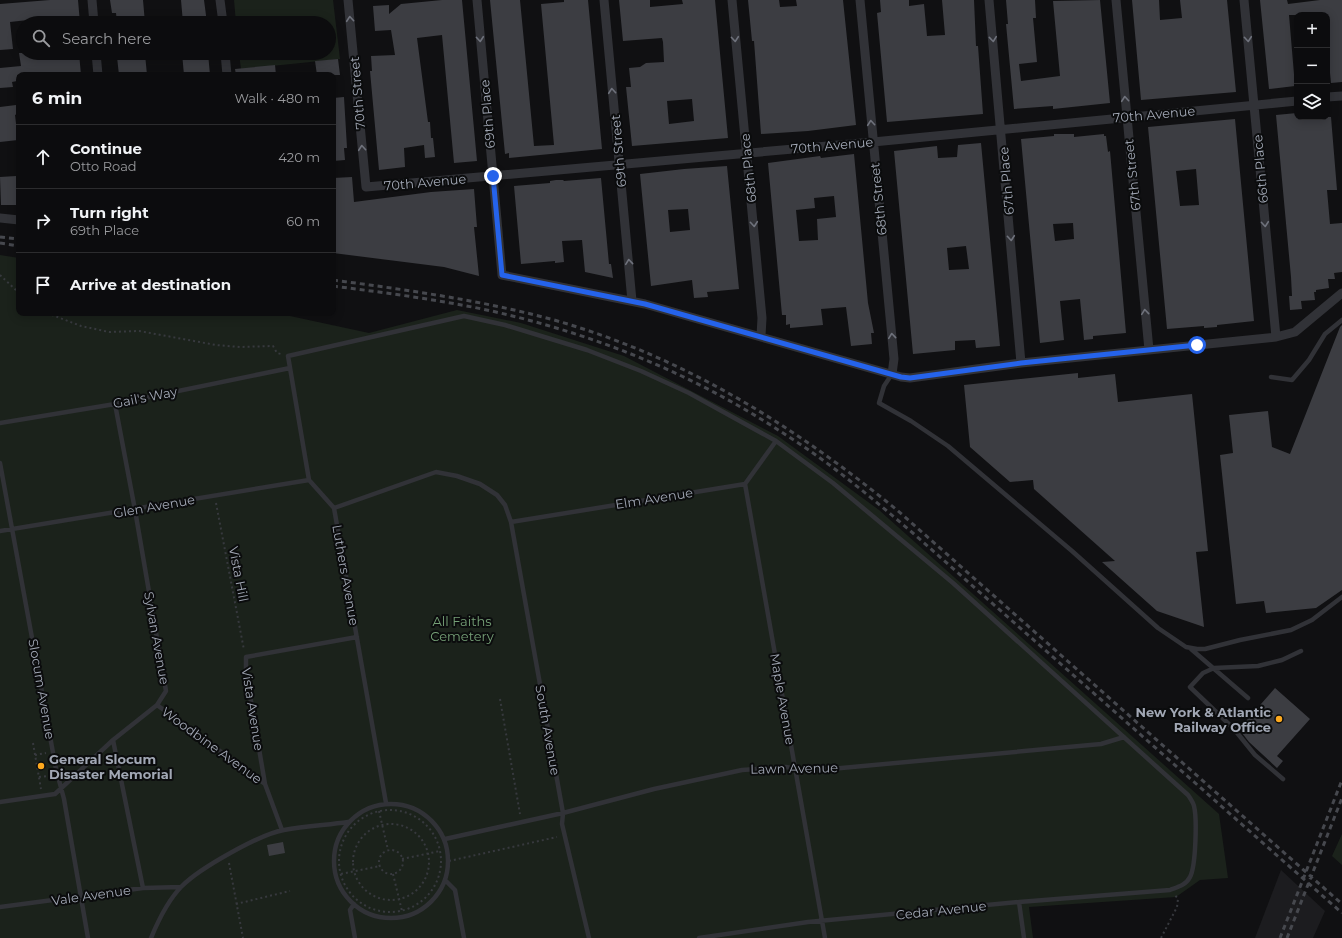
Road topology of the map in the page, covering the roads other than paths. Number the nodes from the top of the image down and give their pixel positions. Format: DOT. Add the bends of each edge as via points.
graph roads {
  1 [pos="92,0"];
  2 [pos="220,0"];
  3 [pos="348,0"];
  4 [pos="477,0"];
  5 [pos="604,0"];
  6 [pos="732,0"];
  7 [pos="860,0"];
  8 [pos="989,0"];
  9 [pos="1116,0"];
  10 [pos="1244,0"];
  11 [pos="93,16"];
  12 [pos="222,16"];
  13 [pos="97,60"];
  14 [pos="226,60"];
  15 [pos="98,72"];
  16 [pos="228,72"];
  17 [pos="1342,96"];
  18 [pos="1330,97"];
  19 [pos="1294,101"];
  20 [pos="1254,105"];
  21 [pos="1127,117"];
  22 [pos="1001,128"];
  23 [pos="873,142"];
  24 [pos="747,152"];
  25 [pos="619,164"];
  26 [pos="493,176"];
  27 [pos="366,187"];
  28 [pos="0,218"];
  29 [pos="16,220"];
  30 [pos="1342,293"];
  31 [pos="632,301"];
  32 [pos="1342,320"];
  33 [pos="762,336"];
  34 [pos="1276,337"];
  35 [pos="1149,350"];
  36 [pos="1021,363"];
  37 [pos="290,368"];
  38 [pos="892,374"];
  39 [pos="1271,377"];
  40 [pos="115,404"];
  41 [pos="0,423"];
  42 [pos="776,441"];
  43 [pos="0,463"];
  44 [pos="309,480"];
  45 [pos="745,484"];
  46 [pos="334,508"];
  47 [pos="135,510"];
  48 [pos="511,522"];
  49 [pos="13,530"];
  50 [pos="0,531"];
  51 [pos="1342,597"];
  52 [pos="357,636"];
  53 [pos="1191,649"];
  54 [pos="1301,651"];
  55 [pos="1214,668"];
  56 [pos="1248,698"];
  57 [pos="157,705"];
  58 [pos="1124,737"];
  59 [pos="113,740"];
  60 [pos="795,768"];
  61 [pos="1283,779"];
  62 [pos="265,784"];
  63 [pos="61,788"];
  64 [pos="0,802"];
  65 [pos="386,803"];
  66 [pos="563,813"];
  67 [pos="348,822"];
  68 [pos="282,830"];
  69 [pos="445,839"];
  70 [pos="446,880"];
  71 [pos="181,887"];
  72 [pos="143,888"];
  73 [pos="81,897"];
  74 [pos="1018,902"];
  75 [pos="354,904"];
  76 [pos="0,907"];
  77 [pos="822,922"];
  78 [pos="88,938"];
  79 [pos="151,938"];
  80 [pos="355,938"];
  81 [pos="464,938"];
  82 [pos="589,938"];
  83 [pos="699,938"];
  84 [pos="825,938"];
  85 [pos="1024,938"];
  1 -- 11 [label="street"];
  2 -- 12 [label="street"];
  27 -- 3 [label="street, 70th Street, one-way"];
  4 -- 26 [label="street, 69th Place, one-way"];
  25 -- 5 [label="street, 69th Street, one-way"];
  6 -- 24 [label="street, 68th Place, one-way"];
  23 -- 7 [label="street, 68th Street, one-way"];
  8 -- 22 [label="street, 67th Place, one-way"];
  21 -- 9 [label="street, 67th Street, one-way"];
  10 -- 20 [label="street, 66th Place, one-way"];
  13 -- 15 [label="street"];
  14 -- 16 [label="street"];
  17 -- 18 [label="street"];
  19 -- 20 [label="street, 70th Avenue"];
  20 -- 21 [label="street, 70th Avenue"];
  20 -- 34 [label="street, 66th Place, one-way"];
  21 -- 22 [label="street, 70th Avenue"];
  35 -- 21 [label="street, 67th Street, one-way"];
  22 -- 23 [label="street, 70th Avenue"];
  22 -- 36 [label="street, 67th Place, one-way"];
  23 -- 24 [label="street, 70th Avenue"];
  38 -- 23 [label="street, 68th Street, one-way" via="894,359"];
  24 -- 25 [label="street, 70th Avenue"];
  24 -- 33 [label="street, 68th Place, one-way"];
  25 -- 26 [label="street, 70th Avenue"];
  31 -- 25 [label="street, 69th Street, one-way"];
  26 -- 27 [label="street, 70th Avenue"];
  26 -- 31 [label="street, 69th Place" via="502,275"];
  28 -- 29 [label="street"];
  30 -- 34 [label="street" via="1295,332"];
  31 -- 33 [label="street"];
  32 -- 39 [label="lane" via="1325,334 1309,360 1292,380"];
  33 -- 38 [label="street"];
  34 -- 35 [label="street"];
  35 -- 36 [label="street"];
  36 -- 38 [label="street" via="910,378"];
  37 -- 40 [label="lane, Gail's Way"];
  37 -- 42 [label="lane" via="288,356 464,316 539,335 641,371 689,393"];
  37 -- 44 [label="lane"];
  38 -- 53 [label="lane" via="884,386 879,403 911,420 948,446 1067,546 1158,628"];
  40 -- 41 [label="lane, Gail's Way"];
  40 -- 47 [label="lane, Sylvan Avenue"];
  42 -- 45 [label="lane"];
  42 -- 58 [label="lane" via="833,483 953,583"];
  43 -- 49 [label="lane, Slocum Avenue"];
  44 -- 46 [label="lane, Luthers Avenue"];
  44 -- 47 [label="lane, Glen Avenue"];
  45 -- 48 [label="lane, Elm Avenue"];
  45 -- 60 [label="lane, Maple Avenue"];
  46 -- 48 [label="lane, South Avenue" via="436,472 480,484 497,495 506,505"];
  46 -- 52 [label="lane, Luthers Avenue"];
  47 -- 49 [label="lane, Glen Avenue"];
  47 -- 57 [label="lane, Sylvan Avenue" via="166,691"];
  48 -- 66 [label="lane, South Avenue"];
  49 -- 50 [label="lane, Glen Avenue"];
  49 -- 63 [label="lane, Slocum Avenue"];
  51 -- 53 [label="lane" via="1312,620 1291,630 1205,649"];
  52 -- 62 [label="lane, Vista Avenue" via="246,657 246,672"];
  52 -- 65 [label="lane, Luthers Avenue"];
  53 -- 55 [label="lane"];
  54 -- 55 [label="lane" via="1282,660 1258,666"];
  55 -- 56 [label="lane"];
  55 -- 61 [label="lane" via="1203,673 1190,687 1234,729 1255,755"];
  57 -- 59 [label="lane, Sylvan Avenue"];
  57 -- 62 [label="lane, Woodbine Avenue"];
  58 -- 60 [label="lane, Lawn Avenue" via="1101,744 809,771"];
  58 -- 74 [label="lane, Cedar Avenue" via="1188,795 1194,804 1194,868 1190,878 1183,886 1170,890"];
  59 -- 63 [label="lane, Sylvan Avenue"];
  59 -- 72 [label="lane"];
  60 -- 66 [label="lane, Lawn Avenue" via="768,767 742,770 654,789"];
  60 -- 77 [label="lane, Maple Avenue"];
  62 -- 68 [label="lane, Woodbine Avenue"];
  63 -- 64 [label="lane, Sylvan Avenue" via="55,794"];
  63 -- 73 [label="lane, Slocum Avenue"];
  65 -- 67 [label="lane" via="359,812"];
  65 -- 69 [label="lane" via="404,805 421,812"];
  66 -- 69 [label="lane, Lawn Avenue"];
  66 -- 82 [label="lane, South Avenue" via="564,835"];
  67 -- 68 [label="lane"];
  67 -- 75 [label="lane" via="335,847 333,862 336,876"];
  68 -- 71 [label="lane" via="227,856 197,873"];
  69 -- 70 [label="lane" via="450,861"];
  70 -- 75 [label="lane" via="433,900 408,916 390,918 372,915"];
  70 -- 81 [label="lane" via="455,890"];
  71 -- 72 [label="lane, Vale Avenue"];
  71 -- 79 [label="lane" via="157,923"];
  72 -- 73 [label="lane, Vale Avenue"];
  73 -- 76 [label="lane, Vale Avenue"];
  73 -- 78 [label="lane, Slocum Avenue"];
  74 -- 77 [label="lane, Cedar Avenue"];
  74 -- 85 [label="lane"];
  75 -- 80 [label="lane" via="350,910"];
  77 -- 83 [label="lane, Cedar Avenue"];
  77 -- 84 [label="lane, Maple Avenue"];
}
